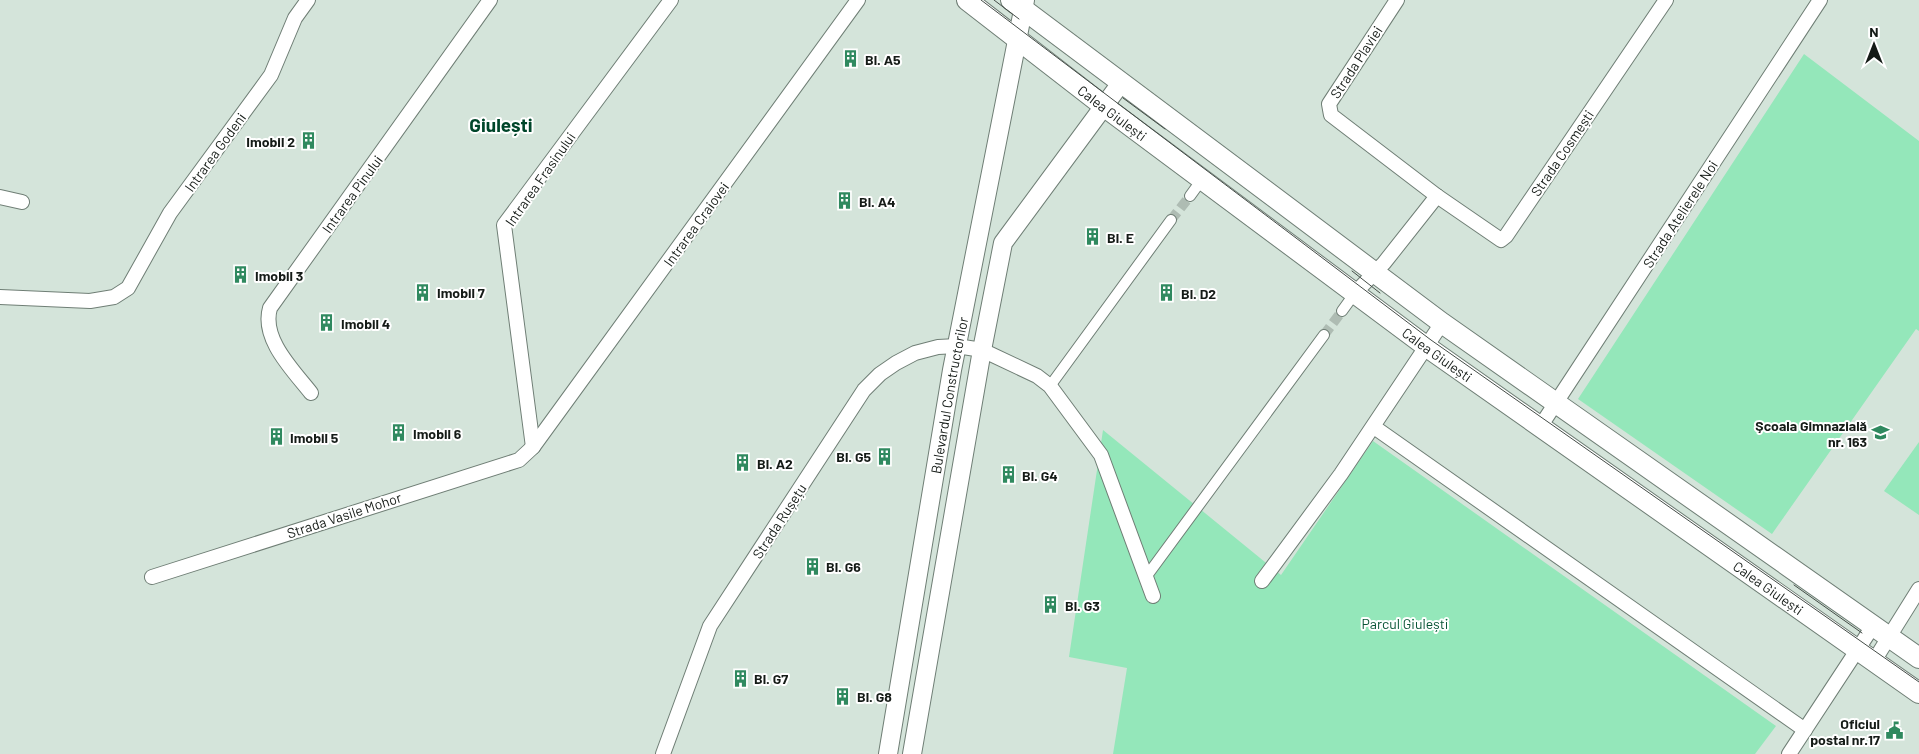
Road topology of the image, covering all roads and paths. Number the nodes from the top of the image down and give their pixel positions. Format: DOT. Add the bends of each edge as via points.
graph roads {
  1 [pos="308,0"];
  2 [pos="490,0"];
  3 [pos="671,0"];
  4 [pos="858,0"];
  5 [pos="967,0"];
  6 [pos="1397,0"];
  7 [pos="1666,0"];
  8 [pos="1820,0"];
  9 [pos="1022,2"];
  10 [pos="1017,39"];
  11 [pos="1121,83"];
  12 [pos="1105,107"];
  13 [pos="1203,178"];
  14 [pos="1190,196"];
  15 [pos="1437,196"];
  16 [pos="0,197"];
  17 [pos="22,202"];
  18 [pos="1171,220"];
  19 [pos="978,239"];
  20 [pos="1003,243"];
  21 [pos="1374,272"];
  22 [pos="1355,293"];
  23 [pos="0,297"];
  24 [pos="1342,311"];
  25 [pos="1442,323"];
  26 [pos="1324,335"];
  27 [pos="957,346"];
  28 [pos="1427,347"];
  29 [pos="982,350"];
  30 [pos="1050,386"];
  31 [pos="311,393"];
  32 [pos="1555,404"];
  33 [pos="1374,427"];
  34 [pos="1540,427"];
  35 [pos="533,447"];
  36 [pos="152,577"];
  37 [pos="1146,577"];
  38 [pos="1262,581"];
  39 [pos="1919,590"];
  40 [pos="1153,596"];
  41 [pos="1881,632"];
  42 [pos="1866,655"];
  43 [pos="1919,658"];
  44 [pos="1919,693"];
  45 [pos="896,707"];
  46 [pos="920,711"];
  47 [pos="1805,730"];
  48 [pos="663,754"];
  49 [pos="888,754"];
  50 [pos="912,754"];
  51 [pos="1789,754"];
  1 -- 23 [label="street, Intrarea Godeni" via="295,18 271,75 170,212 128,288 114,297 90,301"];
  2 -- 31 [label="street, Intrarea Pinului" via="270,308 269,331"];
  3 -- 35 [label="street, Intrarea Frasinului" via="504,225"];
  4 -- 35 [label="street, Intrarea Craiovei"];
  5 -- 10 [label="main road, Calea Giulești"];
  6 -- 15 [label="street, Strada Plaviei" via="1328,109 1334,119"];
  7 -- 15 [label="street, Strada Cosmești" via="1506,236 1501,240 1494,237"];
  8 -- 32 [label="street, Strada Atelierele Noi"];
  9 -- 10 [label="street, Bulevardul Constructorilor"];
  9 -- 11 [label="main road, Calea Giulești"];
  10 -- 12 [label="main road, Calea Giulești"];
  10 -- 19 [label="street, Bulevardul Constructorilor"];
  11 -- 12 [label="street, Bulevardul Constructorilor"];
  11 -- 21 [label="main road, Calea Giulești"];
  12 -- 13 [label="main road, Calea Giulești"];
  12 -- 20 [label="street, Bulevardul Constructorilor"];
  13 -- 14 [label="street"];
  13 -- 22 [label="main road, Calea Giulești"];
  15 -- 21 [label="street"];
  16 -- 17 [label="street"];
  18 -- 30 [label="street"];
  19 -- 20 [label="street"];
  19 -- 27 [label="street, Bulevardul Constructorilor"];
  20 -- 29 [label="street, Bulevardul Constructorilor"];
  21 -- 22 [label="street"];
  21 -- 25 [label="main road, Calea Giulești"];
  22 -- 24 [label="street"];
  22 -- 28 [label="main road, Calea Giulești"];
  25 -- 28 [label="street"];
  25 -- 32 [label="main road, Calea Giulești"];
  26 -- 37 [label="street"];
  27 -- 29 [label="street, Strada Rușețu"];
  27 -- 45 [label="street, Bulevardul Constructorilor"];
  27 -- 48 [label="street, Strada Rușețu" via="915,353 880,374 864,390 710,626"];
  28 -- 33 [label="street"];
  28 -- 34 [label="main road, Calea Giulești"];
  29 -- 30 [label="street, Strada Rușețu" via="1037,376"];
  29 -- 46 [label="street, Bulevardul Constructorilor"];
  30 -- 37 [label="street" via="1101,455"];
  32 -- 34 [label="street, Strada Atelierele Noi"];
  32 -- 41 [label="main road, Calea Giulești"];
  33 -- 38 [label="street"];
  33 -- 47 [label="street"];
  34 -- 42 [label="main road, Calea Giulești"];
  35 -- 36 [label="street, Strada Vasile Mohor" via="519,460"];
  37 -- 40 [label="street"];
  39 -- 41 [label="street"];
  41 -- 42 [label="street"];
  41 -- 43 [label="main road, Calea Giulești"];
  42 -- 44 [label="main road, Calea Giulești"];
  42 -- 47 [label="street"];
  45 -- 46 [label="street"];
  45 -- 49 [label="street, Bulevardul Constructorilor"];
  46 -- 50 [label="street, Bulevardul Constructorilor"];
  47 -- 51 [label="street"];
}
